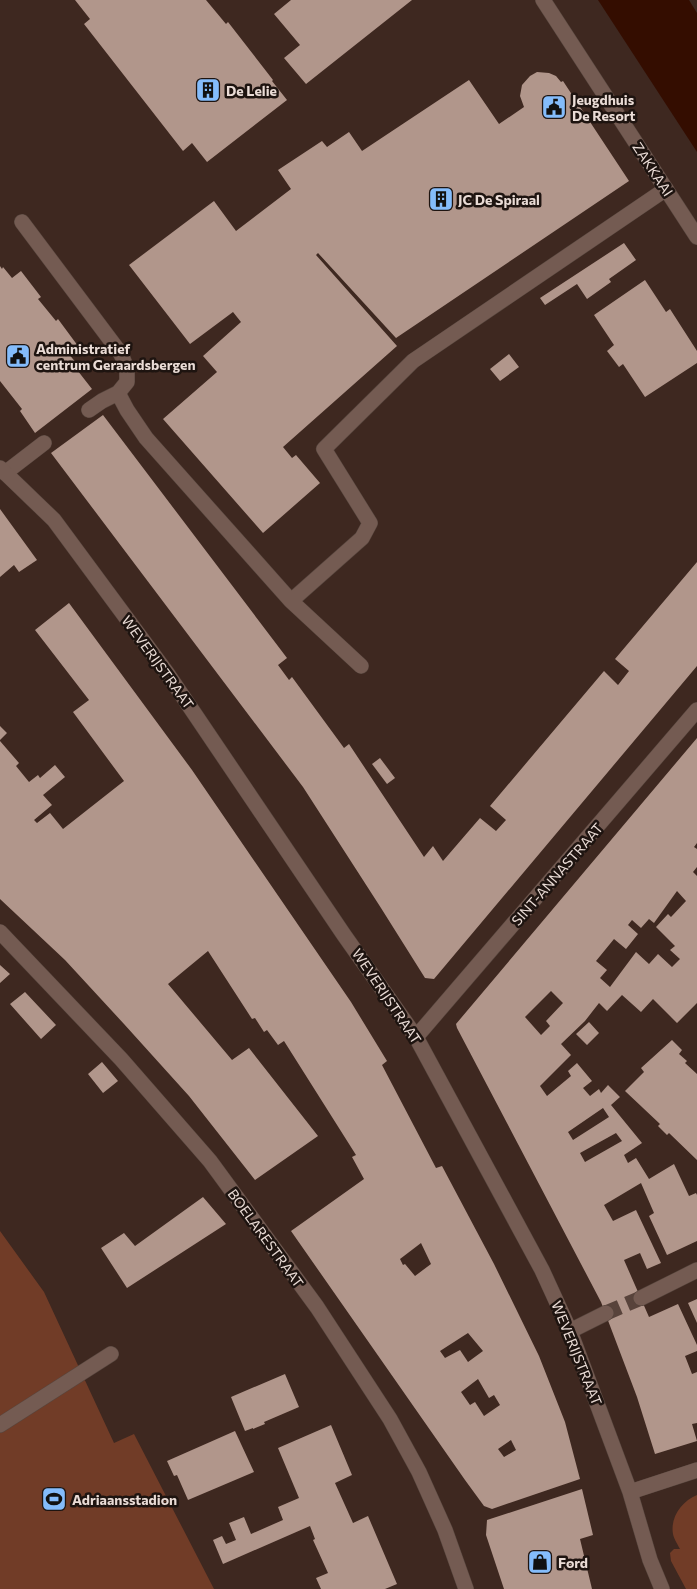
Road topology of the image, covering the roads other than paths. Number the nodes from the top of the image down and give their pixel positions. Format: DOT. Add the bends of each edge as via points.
graph roads {
  1 [pos="543,0"];
  2 [pos="666,189"];
  3 [pos="22,222"];
  4 [pos="697,237"];
  5 [pos="118,393"];
  6 [pos="89,410"];
  7 [pos="44,444"];
  8 [pos="2,470"];
  9 [pos="291,601"];
  10 [pos="361,666"];
  11 [pos="697,710"];
  12 [pos="0,932"];
  13 [pos="416,1037"];
  14 [pos="697,1270"];
  15 [pos="640,1298"];
  16 [pos="606,1313"];
  17 [pos="570,1331"];
  18 [pos="110,1354"];
  19 [pos="0,1425"];
  20 [pos="697,1470"];
  21 [pos="630,1492"];
  22 [pos="466,1589"];
  23 [pos="662,1589"];
  1 -- 2 [label="street, ZAKKAAI"];
  2 -- 4 [label="street, ZAKKAAI"];
  2 -- 9 [label="street" via="413,361 324,449 370,523 362,538"];
  3 -- 5 [label="street" via="121,354 127,369 127,382"];
  5 -- 6 [label="street"];
  5 -- 9 [label="street" via="146,438"];
  7 -- 8 [label="street"];
  8 -- 13 [label="street, WEVERIJSTRAAT" via="54,520 167,673"];
  9 -- 10 [label="street"];
  11 -- 13 [label="street, SINT-ANNASTRAAT"];
  12 -- 22 [label="street, BOELARESTRAAT" via="121,1060 210,1161 317,1307 390,1419 419,1472 445,1530"];
  13 -- 17 [label="street, WEVERIJSTRAAT" via="542,1270"];
  14 -- 15 [label="street"];
  16 -- 17 [label="street"];
  17 -- 21 [label="street, WEVERIJSTRAAT"];
  18 -- 19 [label="street"];
  20 -- 21 [label="street"];
  21 -- 23 [label="street, WEVERIJSTRAAT"];
}
